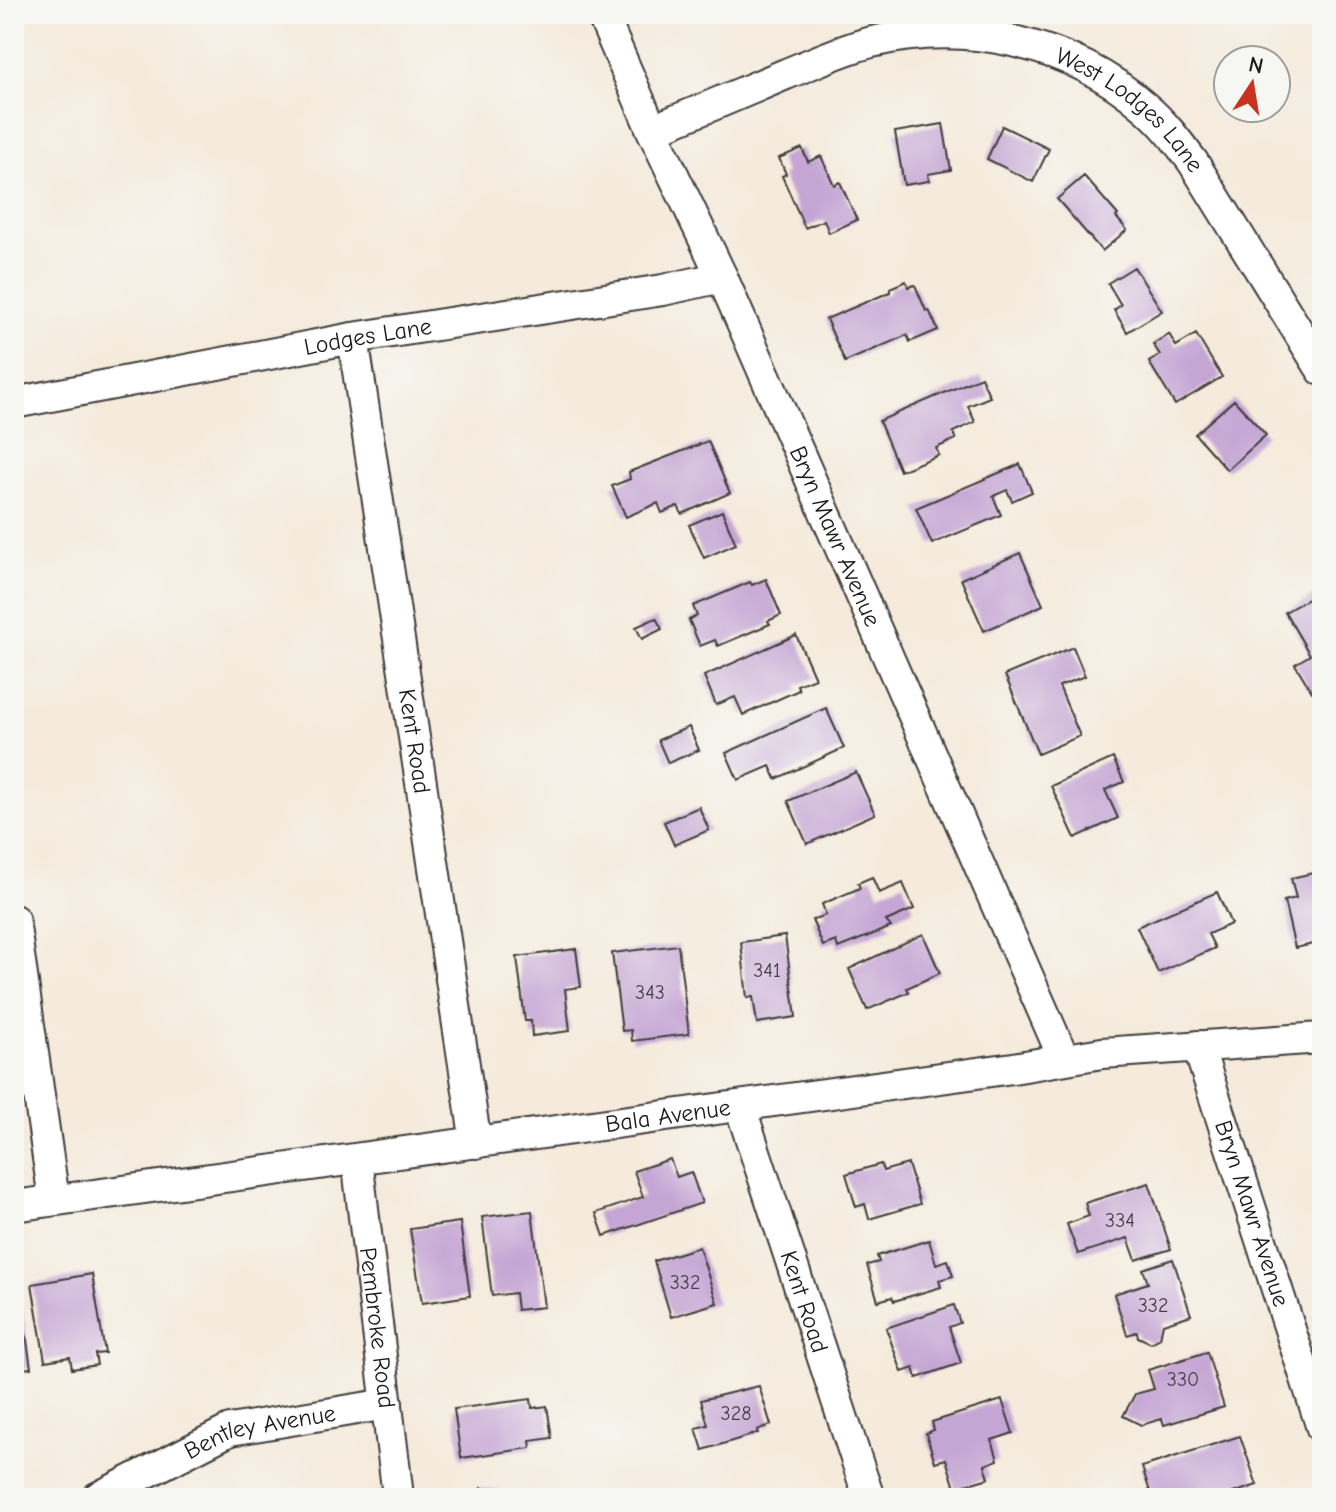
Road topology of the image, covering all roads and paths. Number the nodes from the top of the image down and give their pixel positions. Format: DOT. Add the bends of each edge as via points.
graph roads {
  1 [pos="602,14"];
  2 [pos="1008,27"];
  3 [pos="652,130"];
  4 [pos="722,277"];
  5 [pos="1313,335"];
  6 [pos="353,338"];
  7 [pos="1322,370"];
  8 [pos="14,403"];
  9 [pos="14,920"];
  10 [pos="1322,1038"];
  11 [pos="1198,1046"];
  12 [pos="1064,1059"];
  13 [pos="740,1106"];
  14 [pos="476,1143"];
  15 [pos="357,1159"];
  16 [pos="54,1200"];
  17 [pos="14,1206"];
  18 [pos="387,1404"];
  19 [pos="1322,1428"];
  20 [pos="97,1498"];
  21 [pos="395,1498"];
  22 [pos="869,1498"];
  1 -- 3 [label="street, Bryn Mawr Avenue"];
  2 -- 3 [label="street, West Lodges Lane" via="978,35 907,35 870,42"];
  2 -- 5 [label="street, West Lodges Lane" via="1114,84 1170,132"];
  3 -- 4 [label="street, Bryn Mawr Avenue"];
  4 -- 6 [label="street, Lodges Lane"];
  4 -- 12 [label="street, Bryn Mawr Avenue"];
  5 -- 7 [label="street, West Lodges Lane"];
  6 -- 8 [label="street, Lodges Lane"];
  6 -- 14 [label="street, Kent Road"];
  9 -- 16 [label="street"];
  10 -- 11 [label="street, Bala Avenue"];
  11 -- 12 [label="street, Bala Avenue"];
  11 -- 19 [label="street, Bryn Mawr Avenue"];
  12 -- 13 [label="street, Bala Avenue"];
  13 -- 14 [label="street, Bala Avenue"];
  13 -- 22 [label="street, Kent Road"];
  14 -- 15 [label="street, Bala Avenue"];
  15 -- 16 [label="street, Bala Avenue"];
  15 -- 18 [label="street, Pembroke Road"];
  16 -- 17 [label="street, Bala Avenue"];
  18 -- 20 [label="street, Bentley Avenue" via="230,1430"];
  18 -- 21 [label="street, Pembroke Road"];
}
